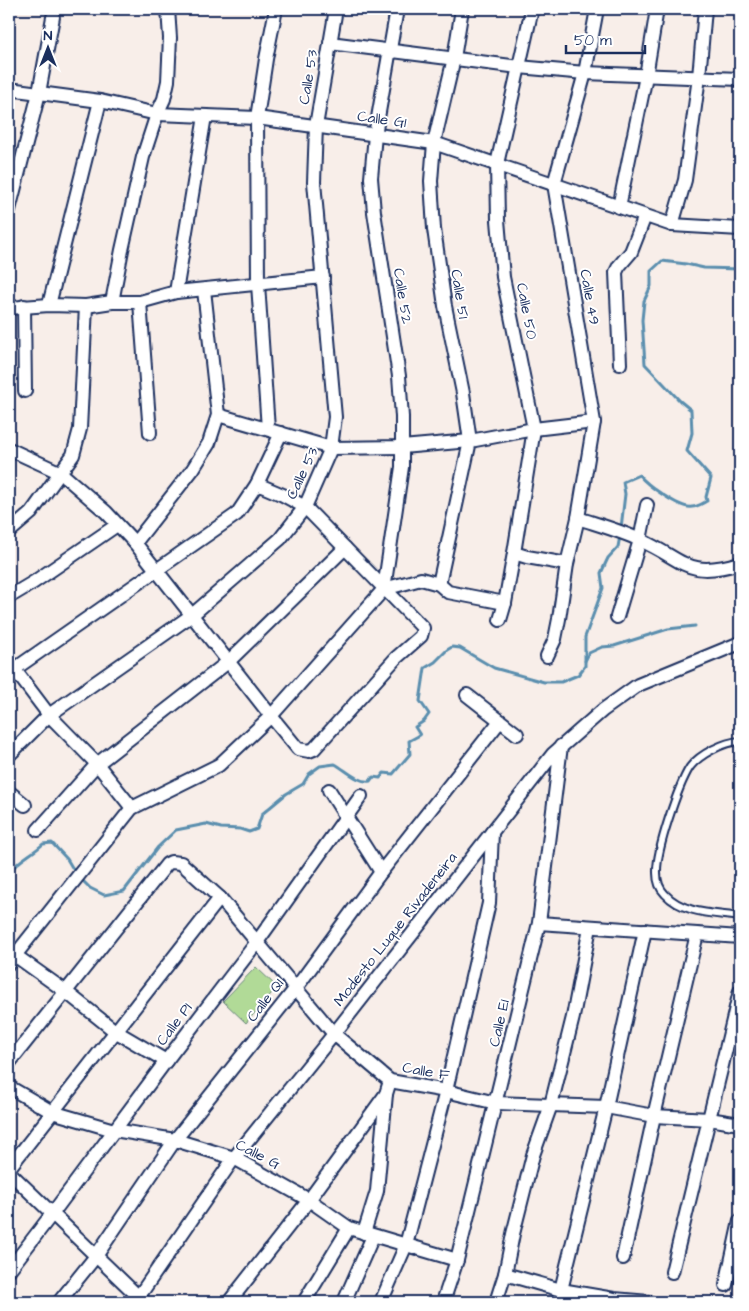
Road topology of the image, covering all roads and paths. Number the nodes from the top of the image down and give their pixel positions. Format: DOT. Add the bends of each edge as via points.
graph roads {
  1 [pos="168,9"];
  2 [pos="276,9"];
  3 [pos="336,9"];
  4 [pos="398,9"];
  5 [pos="462,9"];
  6 [pos="532,9"];
  7 [pos="597,9"];
  8 [pos="657,9"];
  9 [pos="706,9"];
  10 [pos="53,17"];
  11 [pos="330,43"];
  12 [pos="390,50"];
  13 [pos="454,58"];
  14 [pos="519,67"];
  15 [pos="585,74"];
  16 [pos="646,76"];
  17 [pos="699,77"];
  18 [pos="740,79"];
  19 [pos="9,89"];
  20 [pos="39,93"];
  21 [pos="100,101"];
  22 [pos="156,114"];
  23 [pos="205,116"];
  24 [pos="258,118"];
  25 [pos="316,126"];
  26 [pos="375,135"];
  27 [pos="434,143"];
  28 [pos="497,164"];
  29 [pos="554,184"];
  30 [pos="619,207"];
  31 [pos="9,210"];
  32 [pos="645,216"];
  33 [pos="672,226"];
  34 [pos="740,230"];
  35 [pos="323,277"];
  36 [pos="258,284"];
  37 [pos="204,290"];
  38 [pos="176,292"];
  39 [pos="112,302"];
  40 [pos="140,302"];
  41 [pos="49,305"];
  42 [pos="24,306"];
  43 [pos="86,306"];
  44 [pos="9,308"];
  45 [pos="620,364"];
  46 [pos="25,391"];
  47 [pos="218,415"];
  48 [pos="594,422"];
  49 [pos="268,429"];
  50 [pos="534,429"];
  51 [pos="150,433"];
  52 [pos="281,433"];
  53 [pos="470,441"];
  54 [pos="402,447"];
  55 [pos="9,448"];
  56 [pos="331,448"];
  57 [pos="61,473"];
  58 [pos="257,484"];
  59 [pos="647,505"];
  60 [pos="305,508"];
  61 [pos="578,518"];
  62 [pos="118,524"];
  63 [pos="9,532"];
  64 [pos="640,540"];
  65 [pos="135,543"];
  66 [pos="344,548"];
  67 [pos="514,553"];
  68 [pos="740,563"];
  69 [pos="567,564"];
  70 [pos="156,570"];
  71 [pos="439,584"];
  72 [pos="384,589"];
  73 [pos="9,597"];
  74 [pos="505,604"];
  75 [pos="192,616"];
  76 [pos="617,617"];
  77 [pos="500,620"];
  78 [pos="740,643"];
  79 [pos="547,656"];
  80 [pos="228,662"];
  81 [pos="10,668"];
  82 [pos="467,695"];
  83 [pos="50,715"];
  84 [pos="271,716"];
  85 [pos="500,721"];
  86 [pos="518,734"];
  87 [pos="740,741"];
  88 [pos="562,746"];
  89 [pos="9,755"];
  90 [pos="97,764"];
  91 [pos="329,790"];
  92 [pos="9,792"];
  93 [pos="361,796"];
  94 [pos="26,805"];
  95 [pos="132,808"];
  96 [pos="346,816"];
  97 [pos="38,830"];
  98 [pos="492,832"];
  99 [pos="381,872"];
  100 [pos="220,898"];
  101 [pos="740,917"];
  102 [pos="539,923"];
  103 [pos="590,926"];
  104 [pos="645,930"];
  105 [pos="697,934"];
  106 [pos="740,937"];
  107 [pos="257,942"];
  108 [pos="11,956"];
  109 [pos="296,988"];
  110 [pos="65,991"];
  111 [pos="740,991"];
  112 [pos="115,1031"];
  113 [pos="334,1034"];
  114 [pos="166,1061"];
  115 [pos="9,1063"];
  116 [pos="390,1081"];
  117 [pos="9,1087"];
  118 [pos="446,1091"];
  119 [pos="386,1094"];
  120 [pos="496,1103"];
  121 [pos="551,1105"];
  122 [pos="606,1107"];
  123 [pos="52,1112"];
  124 [pos="654,1116"];
  125 [pos="709,1119"];
  126 [pos="740,1124"];
  127 [pos="114,1130"];
  128 [pos="175,1140"];
  129 [pos="234,1158"];
  130 [pos="9,1168"];
  131 [pos="9,1172"];
  132 [pos="309,1200"];
  133 [pos="52,1214"];
  134 [pos="740,1222"];
  135 [pos="349,1228"];
  136 [pos="369,1234"];
  137 [pos="406,1245"];
  138 [pos="96,1256"];
  139 [pos="623,1258"];
  140 [pos="457,1260"];
  141 [pos="9,1270"];
  142 [pos="672,1272"];
  143 [pos="505,1274"];
  144 [pos="726,1285"];
  145 [pos="561,1290"];
  146 [pos="139,1300"];
  147 [pos="59,1302"];
  148 [pos="229,1302"];
  149 [pos="304,1302"];
  150 [pos="344,1302"];
  151 [pos="381,1302"];
  152 [pos="442,1302"];
  153 [pos="496,1302"];
  154 [pos="649,1302"];
  1 -- 22 [label="street" via="168,81"];
  2 -- 24 [label="street"];
  3 -- 11 [label="street, Calle 53"];
  4 -- 12 [label="street, Calle 52"];
  5 -- 13 [label="street, Calle 51"];
  6 -- 14 [label="street, Calle 50"];
  7 -- 15 [label="street, Calle 49"];
  8 -- 16 [label="street"];
  9 -- 17 [label="street"];
  10 -- 20 [label="street"];
  11 -- 12 [label="street"];
  11 -- 25 [label="street, Calle 53"];
  12 -- 13 [label="street"];
  12 -- 26 [label="street, Calle 52"];
  13 -- 14 [label="street"];
  13 -- 27 [label="street, Calle 51"];
  14 -- 15 [label="street"];
  14 -- 28 [label="street, Calle 50"];
  15 -- 16 [label="street"];
  15 -- 29 [label="street, Calle 49"];
  16 -- 17 [label="street"];
  16 -- 30 [label="street"];
  17 -- 18 [label="street"];
  17 -- 33 [label="street" via="685,180"];
  19 -- 20 [label="street, Calle G1"];
  20 -- 21 [label="street, Calle G1"];
  20 -- 31 [label="street"];
  21 -- 22 [label="street, Calle G1"];
  21 -- 41 [label="street"];
  22 -- 23 [label="street, Calle G1"];
  22 -- 39 [label="street" via="143,157"];
  23 -- 24 [label="street, Calle G1"];
  23 -- 38 [label="street"];
  24 -- 25 [label="street, Calle G1"];
  24 -- 36 [label="street"];
  25 -- 26 [label="street, Calle G1"];
  25 -- 35 [label="street, Calle 53" via="314,182"];
  26 -- 27 [label="street, Calle G1"];
  26 -- 54 [label="street, Calle 52" via="371,178 373,203 398,376"];
  27 -- 28 [label="street, Calle G1"];
  27 -- 53 [label="street, Calle 51" via="431,181 434,229"];
  28 -- 29 [label="street, Calle G1"];
  28 -- 50 [label="street, Calle 50" via="503,276"];
  29 -- 30 [label="street, Calle G1"];
  29 -- 48 [label="street, Calle 49"];
  30 -- 32 [label="street, Calle G1"];
  32 -- 33 [label="street, Calle G1"];
  32 -- 45 [label="street" via="631,252 616,272"];
  33 -- 34 [label="street, Calle G1"];
  35 -- 36 [label="street"];
  35 -- 56 [label="street, Calle 53" via="335,417"];
  36 -- 37 [label="street"];
  36 -- 49 [label="street"];
  37 -- 38 [label="street"];
  37 -- 47 [label="street"];
  38 -- 40 [label="street"];
  39 -- 40 [label="street"];
  39 -- 43 [label="street"];
  40 -- 51 [label="street"];
  41 -- 42 [label="street"];
  41 -- 43 [label="street"];
  42 -- 44 [label="street"];
  42 -- 46 [label="street"];
  43 -- 57 [label="street" via="80,429 73,454"];
  47 -- 49 [label="street"];
  47 -- 65 [label="street" via="209,443 193,469"];
  48 -- 50 [label="street"];
  48 -- 61 [label="street, Calle 49"];
  49 -- 52 [label="street"];
  50 -- 53 [label="street"];
  50 -- 67 [label="street, Calle 50"];
  52 -- 56 [label="street"];
  52 -- 58 [label="street"];
  53 -- 54 [label="street"];
  53 -- 71 [label="street, Calle 51"];
  54 -- 56 [label="street"];
  54 -- 72 [label="street, Calle 52" via="402,467"];
  55 -- 57 [label="street"];
  56 -- 60 [label="street, Calle 53"];
  57 -- 62 [label="street"];
  57 -- 63 [label="street" via="31,513"];
  58 -- 60 [label="street"];
  58 -- 70 [label="street" via="237,514"];
  59 -- 64 [label="street"];
  60 -- 66 [label="street"];
  60 -- 75 [label="street, Calle 53" via="280,539"];
  61 -- 64 [label="street"];
  61 -- 69 [label="street, Calle 49"];
  62 -- 65 [label="street"];
  62 -- 73 [label="street"];
  64 -- 68 [label="street" via="696,570 712,570"];
  64 -- 76 [label="street"];
  65 -- 70 [label="street"];
  66 -- 72 [label="street"];
  66 -- 80 [label="street"];
  67 -- 69 [label="street"];
  67 -- 74 [label="street, Calle 50"];
  69 -- 79 [label="street, Calle 49" via="555,639"];
  70 -- 75 [label="street"];
  70 -- 81 [label="street"];
  71 -- 72 [label="street" via="421,579"];
  71 -- 74 [label="street" via="448,592"];
  72 -- 84 [label="street"];
  72 -- 84 [label="street" via="421,625 421,636 396,658 314,749 298,748"];
  74 -- 77 [label="street, Calle 50"];
  75 -- 80 [label="street"];
  75 -- 83 [label="street, Calle 53"];
  78 -- 88 [label="street, Modesto Luque Rivadeneira" via="638,685"];
  80 -- 84 [label="street"];
  80 -- 90 [label="street"];
  81 -- 83 [label="street"];
  82 -- 85 [label="street"];
  83 -- 89 [label="street, Calle 53"];
  83 -- 90 [label="street"];
  84 -- 95 [label="street" via="218,765"];
  85 -- 86 [label="street"];
  85 -- 99 [label="street, Calle Q1"];
  87 -- 101 [label="lane" via="717,748 691,766 670,817 656,872 664,893 684,907"];
  88 -- 98 [label="street, Modesto Luque Rivadeneira"];
  88 -- 102 [label="street, Calle E1"];
  90 -- 95 [label="street"];
  90 -- 97 [label="street"];
  91 -- 96 [label="street"];
  92 -- 94 [label="street"];
  93 -- 96 [label="street, Calle P1"];
  95 -- 108 [label="street"];
  96 -- 99 [label="street"];
  96 -- 107 [label="street, Calle P1"];
  98 -- 113 [label="street, Modesto Luque Rivadeneira"];
  98 -- 118 [label="street" via="490,903"];
  99 -- 109 [label="street, Calle Q1"];
  100 -- 107 [label="street, Calle F"];
  100 -- 110 [label="street, Calle F" via="181,863 167,864"];
  100 -- 112 [label="street"];
  102 -- 103 [label="street"];
  102 -- 120 [label="street, Calle E1"];
  103 -- 104 [label="street"];
  103 -- 121 [label="street" via="573,1018"];
  104 -- 105 [label="street"];
  104 -- 122 [label="street"];
  105 -- 106 [label="street"];
  105 -- 124 [label="street"];
  107 -- 109 [label="street, Calle F"];
  107 -- 114 [label="street, Calle P1"];
  108 -- 110 [label="street"];
  109 -- 113 [label="street, Calle F"];
  109 -- 128 [label="street, Calle Q1"];
  110 -- 112 [label="street"];
  110 -- 115 [label="street"];
  111 -- 125 [label="street"];
  112 -- 114 [label="street"];
  112 -- 123 [label="street"];
  113 -- 116 [label="street, Calle F"];
  113 -- 129 [label="street, Modesto Luque Rivadeneira"];
  114 -- 127 [label="street, Calle P1"];
  116 -- 118 [label="street, Calle F"];
  116 -- 119 [label="street"];
  117 -- 123 [label="street, Calle G"];
  118 -- 120 [label="street, Calle F"];
  118 -- 137 [label="street"];
  119 -- 132 [label="street"];
  119 -- 136 [label="street" via="377,1191"];
  120 -- 121 [label="street, Calle F"];
  120 -- 140 [label="street, Calle E1"];
  121 -- 122 [label="street, Calle F"];
  121 -- 143 [label="street" via="533,1155"];
  122 -- 124 [label="street, Calle F"];
  122 -- 145 [label="street"];
  123 -- 127 [label="street, Calle G"];
  123 -- 130 [label="street"];
  124 -- 125 [label="street, Calle F"];
  124 -- 139 [label="street"];
  125 -- 126 [label="street, Calle F"];
  125 -- 142 [label="street"];
  127 -- 128 [label="street, Calle G"];
  127 -- 133 [label="street, Calle P1"];
  128 -- 129 [label="street, Calle G"];
  128 -- 138 [label="street, Calle Q1"];
  129 -- 132 [label="street, Calle G"];
  129 -- 146 [label="street, Modesto Luque Rivadeneira"];
  131 -- 133 [label="street"];
  132 -- 135 [label="street, Calle G"];
  132 -- 148 [label="street"];
  133 -- 138 [label="street"];
  133 -- 141 [label="street, Calle P1"];
  134 -- 144 [label="street"];
  135 -- 136 [label="street, Calle G"];
  135 -- 149 [label="street"];
  136 -- 137 [label="street, Calle G"];
  136 -- 150 [label="street"];
  137 -- 140 [label="street, Calle G"];
  137 -- 151 [label="street"];
  138 -- 146 [label="street"];
  138 -- 147 [label="street, Calle Q1"];
  140 -- 152 [label="street, Calle E1"];
  143 -- 145 [label="street"];
  143 -- 153 [label="street"];
  145 -- 154 [label="street"];
}
